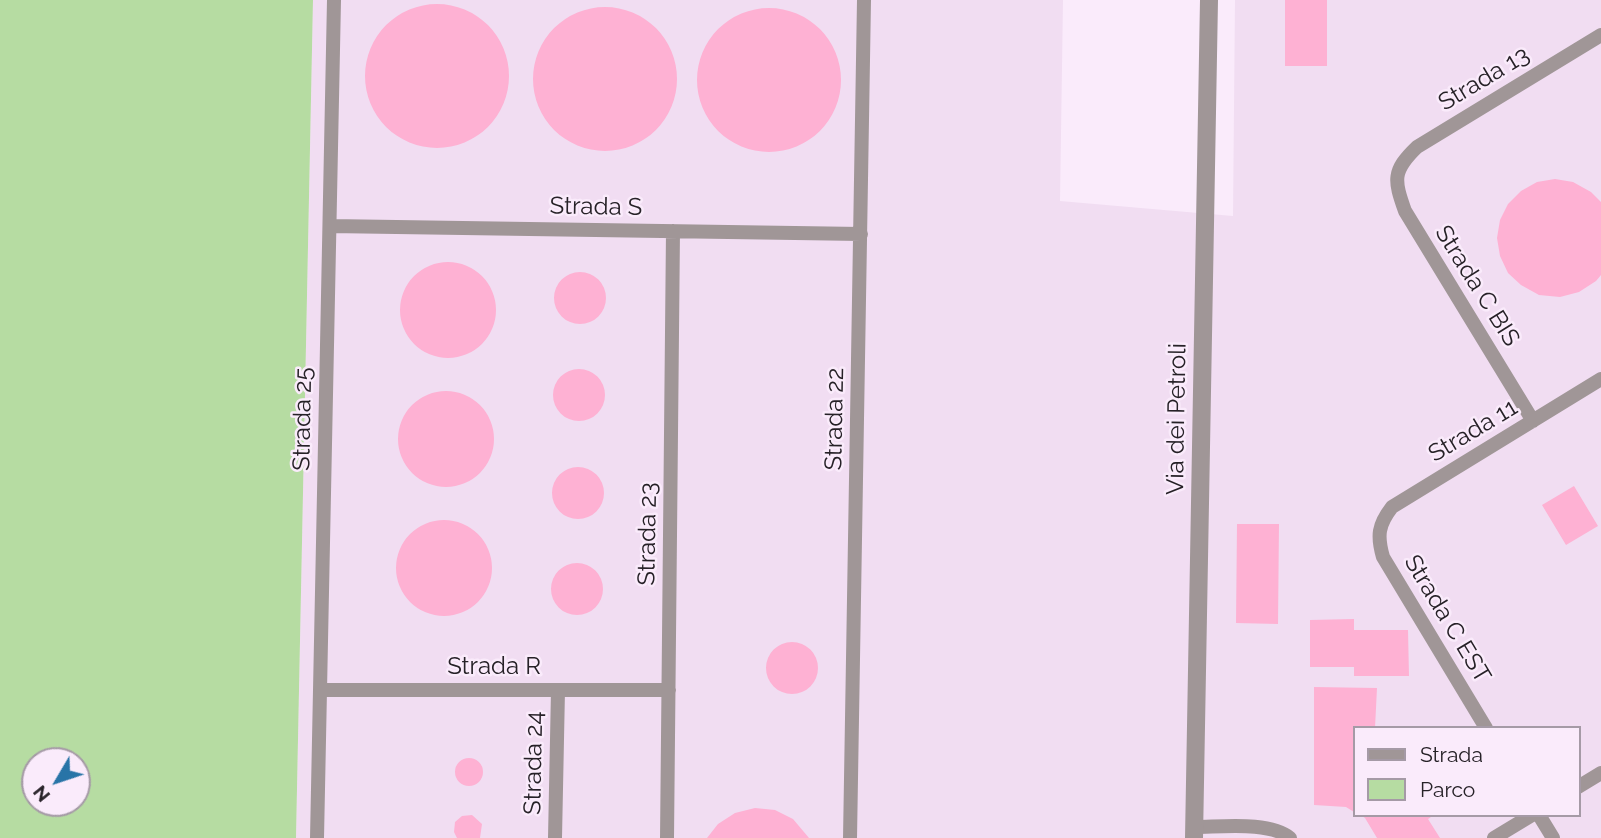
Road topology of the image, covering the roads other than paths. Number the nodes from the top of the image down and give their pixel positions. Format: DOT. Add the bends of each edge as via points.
graph roads {
  1 [pos="334,0"];
  2 [pos="864,0"];
  3 [pos="1209,0"];
  4 [pos="1601,35"];
  5 [pos="1398,170"];
  6 [pos="330,226"];
  7 [pos="673,231"];
  8 [pos="861,234"];
  9 [pos="1601,379"];
  10 [pos="1533,421"];
  11 [pos="1378,530"];
  12 [pos="320,690"];
  13 [pos="558,690"];
  14 [pos="669,690"];
  15 [pos="1485,726"];
  16 [pos="1601,773"];
  17 [pos="1580,786"];
  18 [pos="1529,817"];
  19 [pos="1540,817"];
  20 [pos="1194,832"];
  21 [pos="1271,834"];
  22 [pos="317,838"];
  23 [pos="555,838"];
  24 [pos="667,838"];
  25 [pos="850,838"];
  26 [pos="1290,838"];
  27 [pos="1494,838"];
  28 [pos="1553,838"];
  1 -- 6 [label="lane, Strada 25"];
  2 -- 8 [label="lane, Strada 22"];
  3 -- 20 [label="street, Via dei Petroli"];
  4 -- 5 [label="lane, Strada 13" via="1418,147"];
  5 -- 10 [label="lane, Strada C BIS" via="1395,183 1405,211"];
  6 -- 7 [label="lane, Strada S"];
  6 -- 12 [label="lane, Strada 25"];
  7 -- 8 [label="lane, Strada S"];
  7 -- 14 [label="lane, Strada 23"];
  8 -- 25 [label="lane, Strada 22"];
  9 -- 10 [label="lane, Strada 11"];
  10 -- 11 [label="lane, Strada 11" via="1392,507"];
  11 -- 15 [label="lane, Strada C EST" via="1383,557"];
  12 -- 13 [label="lane, Strada R"];
  12 -- 22 [label="lane, Strada 25"];
  13 -- 14 [label="lane, Strada R"];
  13 -- 23 [label="lane, Strada 24"];
  14 -- 24 [label="lane, Strada 23"];
  16 -- 17 [label="lane"];
  18 -- 27 [label="lane"];
  19 -- 28 [label="lane"];
  20 -- 21 [label="lane" via="1256,827"];
  21 -- 26 [label="lane" via="1279,830"];
}
